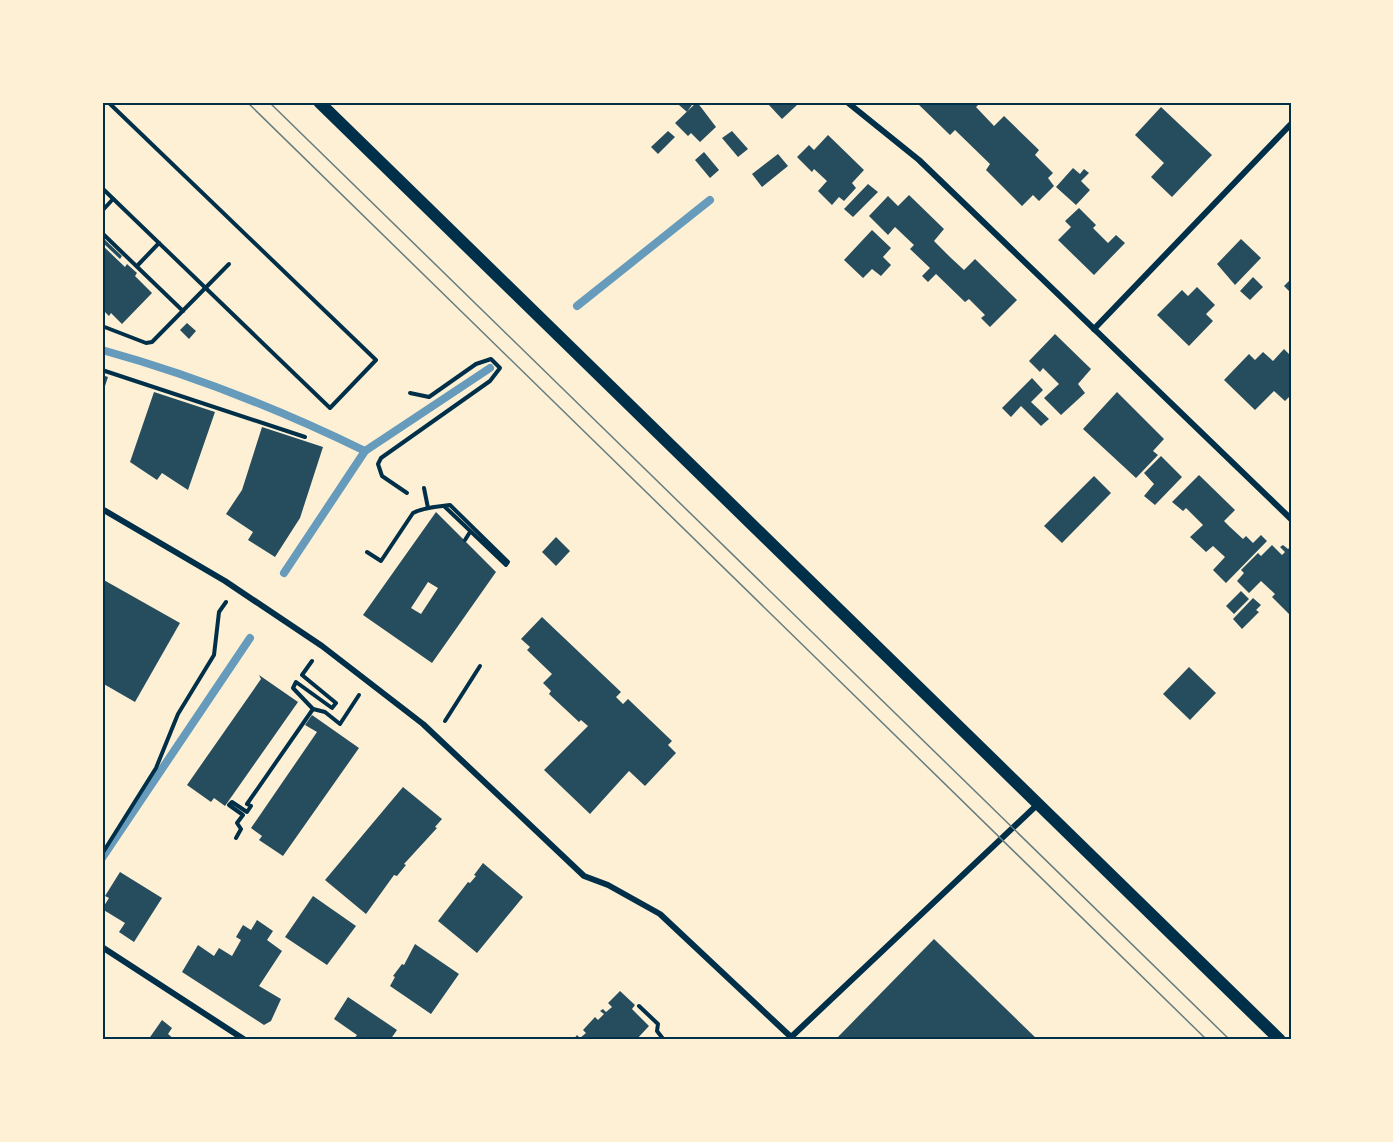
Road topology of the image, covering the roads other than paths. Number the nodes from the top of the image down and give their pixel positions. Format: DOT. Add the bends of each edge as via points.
graph roads {
  1 [pos="319,102"];
  2 [pos="847,102"];
  3 [pos="1291,124"];
  4 [pos="1094,329"];
  5 [pos="102,509"];
  6 [pos="1291,519"];
  7 [pos="1038,803"];
  8 [pos="102,947"];
  9 [pos="789,1038"];
  10 [pos="245,1040"];
  11 [pos="1280,1040"];
  1 -- 7 [label="main road"];
  2 -- 4 [label="street" via="919,160"];
  3 -- 4 [label="street"];
  4 -- 6 [label="street"];
  5 -- 9 [label="street" via="257,601 423,724 584,876 660,914"];
  7 -- 9 [label="street"];
  7 -- 11 [label="main road"];
  8 -- 10 [label="street"];
}
